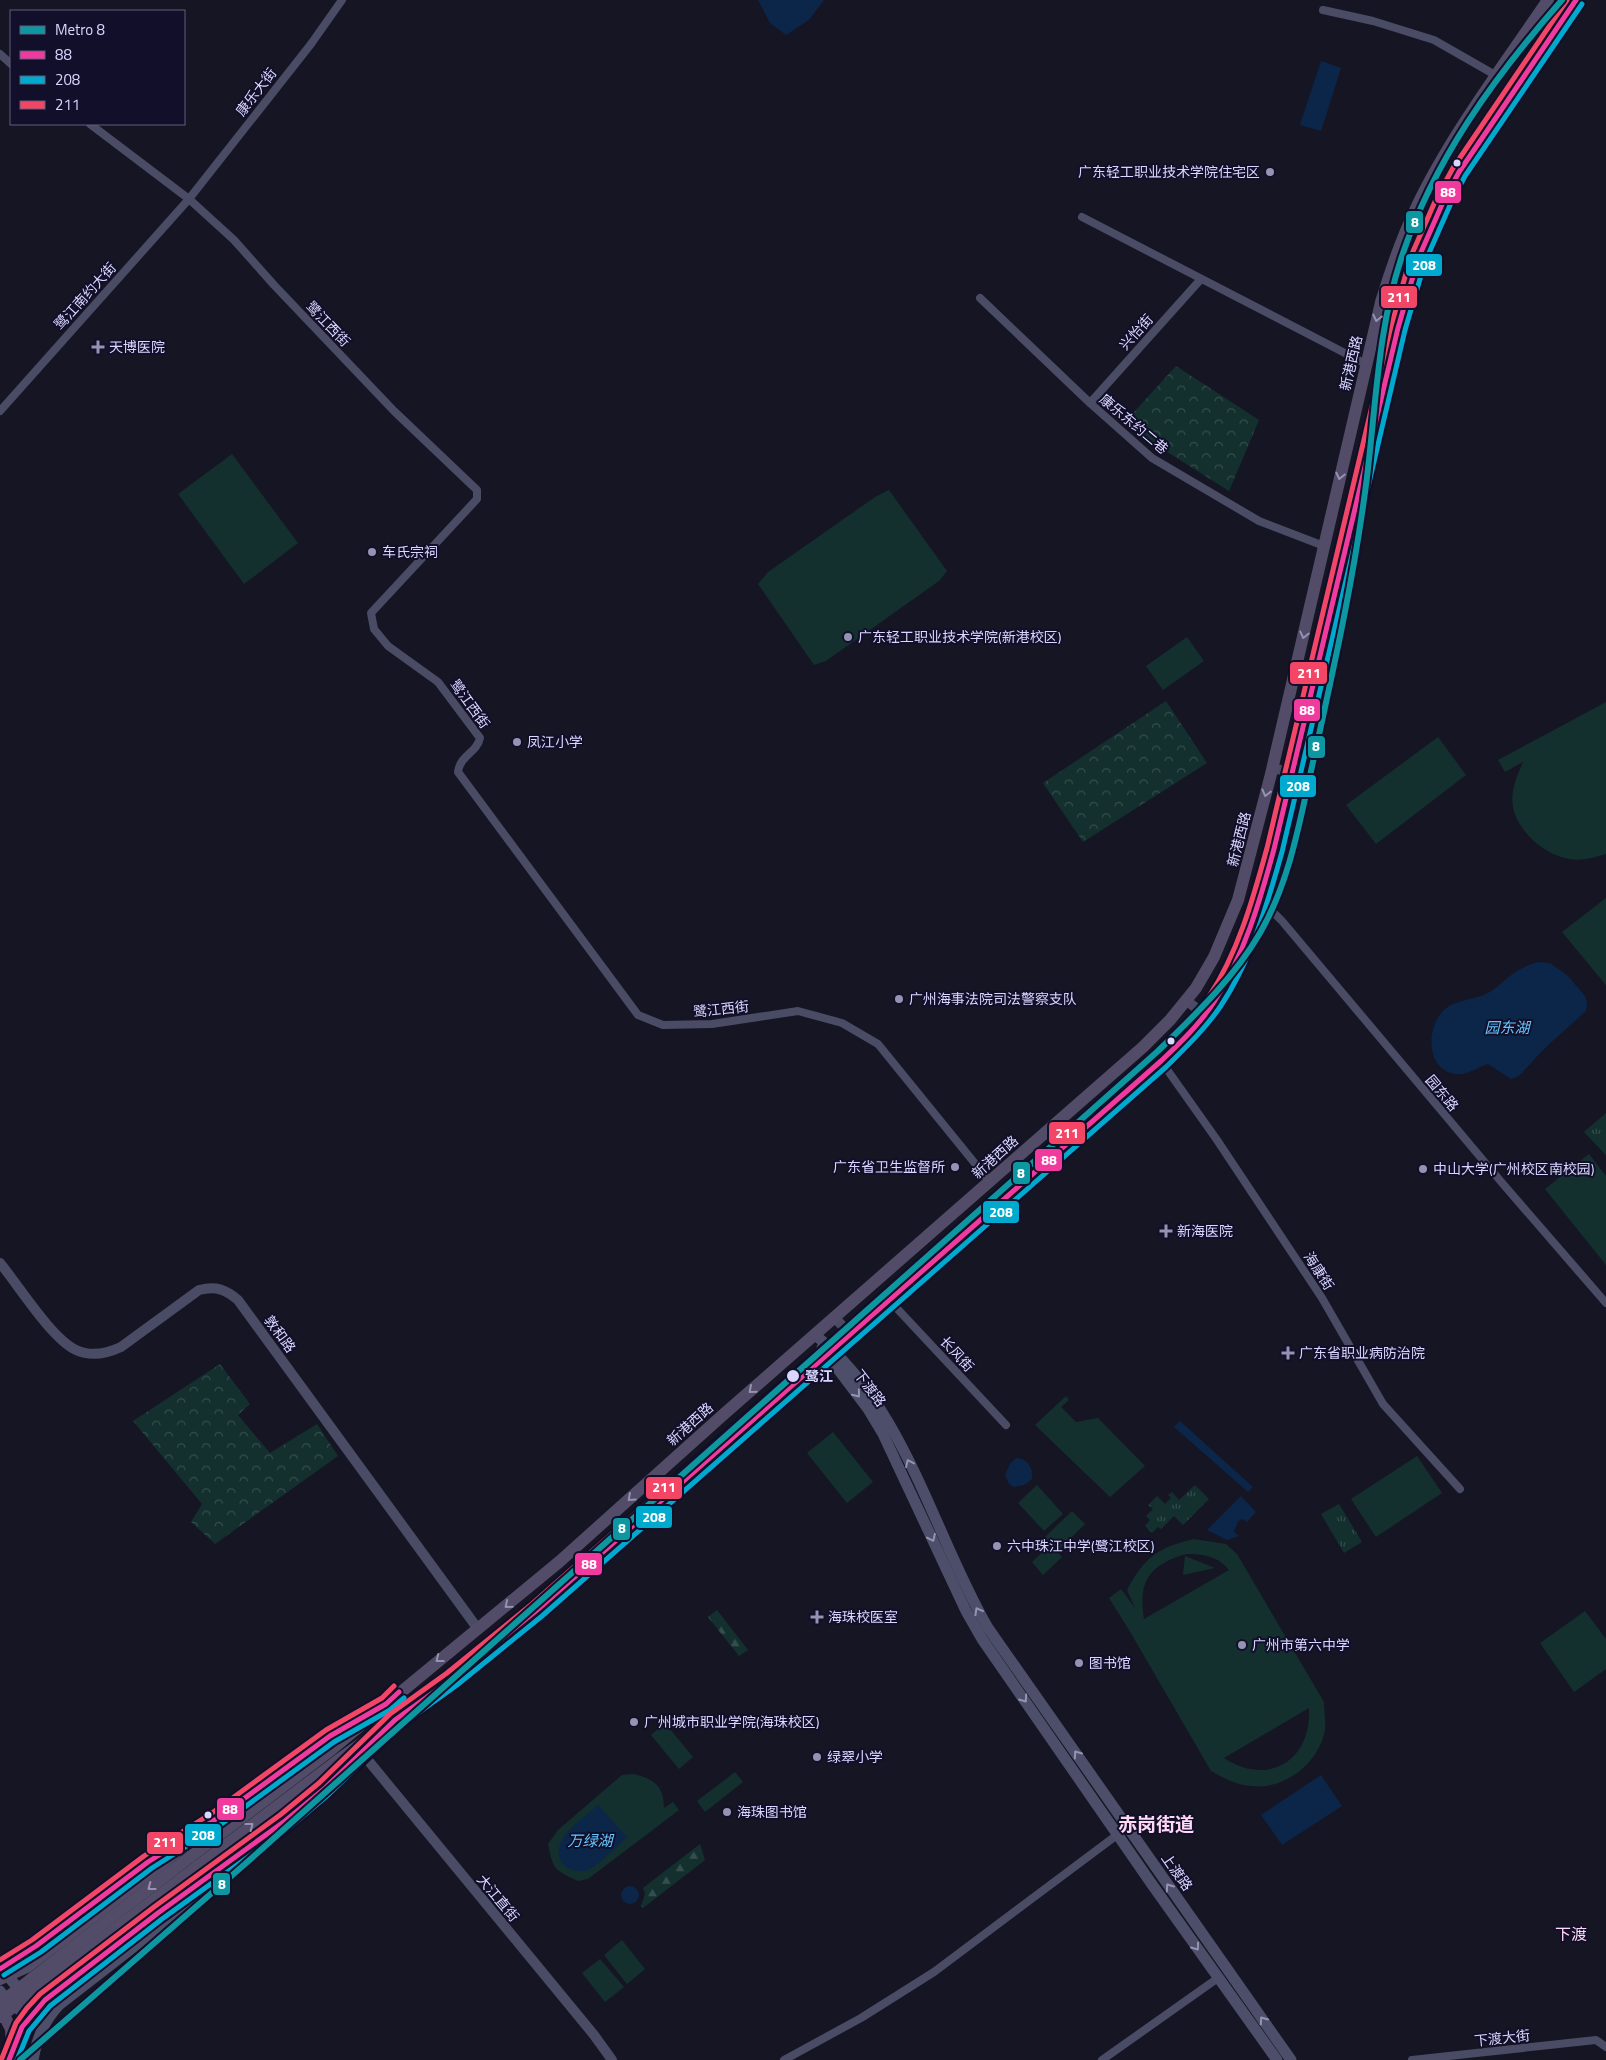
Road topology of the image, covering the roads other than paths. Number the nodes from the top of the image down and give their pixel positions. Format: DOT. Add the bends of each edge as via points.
graph roads {
  1 [pos="342,0"];
  2 [pos="1576,0"];
  3 [pos="1546,1"];
  4 [pos="1323,10"];
  5 [pos="0,54"];
  6 [pos="10,63"];
  7 [pos="1497,76"];
  8 [pos="91,125"];
  9 [pos="189,198"];
  10 [pos="1082,217"];
  11 [pos="1201,279"];
  12 [pos="980,298"];
  13 [pos="1366,364"];
  14 [pos="1090,403"];
  15 [pos="0,411"];
  16 [pos="1324,546"];
  17 [pos="1273,768"];
  18 [pos="1292,773"];
  19 [pos="1260,899"];
  20 [pos="1187,1000"];
  21 [pos="1205,1015"];
  22 [pos="1160,1061"];
  23 [pos="990,1182"];
  24 [pos="0,1263"];
  25 [pos="890,1301"];
  26 [pos="1606,1303"];
  27 [pos="835,1318"];
  28 [pos="815,1335"];
  29 [pos="851,1335"];
  30 [pos="830,1353"];
  31 [pos="772,1372"];
  32 [pos="787,1389"];
  33 [pos="1006,1425"];
  34 [pos="1460,1489"];
  35 [pos="478,1629"];
  36 [pos="1000,1655"];
  37 [pos="386,1704"];
  38 [pos="395,1720"];
  39 [pos="362,1753"];
  40 [pos="216,1819"];
  41 [pos="1117,1835"];
  42 [pos="236,1858"];
  43 [pos="194,1862"];
  44 [pos="1,1972"];
  45 [pos="1218,1978"];
  46 [pos="0,1991"];
  47 [pos="0,2002"];
  48 [pos="0,2007"];
  49 [pos="34,2010"];
  50 [pos="0,2017"];
  51 [pos="45,2022"];
  52 [pos="1606,2047"];
  53 [pos="12,2056"];
  54 [pos="33,2060"];
  55 [pos="612,2060"];
  56 [pos="784,2060"];
  57 [pos="1102,2060"];
  58 [pos="1277,2060"];
  59 [pos="1291,2060"];
  60 [pos="1412,2060"];
  1 -- 9 [label="street, 康乐大街"];
  2 -- 18 [label="main road, 新港西路" via="1459,172 1418,259 1396,337"];
  3 -- 7 [label="main road, 新港西路"];
  4 -- 7 [label="street" via="1434,40"];
  5 -- 6 [label="street"];
  7 -- 13 [label="main road, 新港西路, one-way" via="1437,166 1417,205 1380,302"];
  8 -- 9 [label="street, 鹭江西街"];
  9 -- 15 [label="street, 鹭江南约大街"];
  9 -- 23 [label="street, 鹭江西街" via="234,240 394,411 477,490 478,498 371,613 374,629 388,646 438,682 480,738 459,764 458,772 638,1015 663,1025 712,1024 798,1011 842,1023 878,1044"];
  10 -- 11 [label="street"];
  11 -- 13 [label="street"];
  11 -- 14 [label="street, 兴怡街"];
  12 -- 14 [label="street, 康乐东约二巷"];
  13 -- 16 [label="main road, 新港西路, one-way"];
  14 -- 16 [label="street, 康乐东约二巷" via="1152,458 1259,521"];
  16 -- 17 [label="main road, 新港西路, one-way"];
  17 -- 18 [label="street"];
  17 -- 20 [label="main road, 新港西路, one-way" via="1238,900 1214,957"];
  18 -- 19 [label="main road, 新港西路"];
  19 -- 21 [label="main road, 新港西路" via="1236,962"];
  19 -- 26 [label="street, 园东路" via="1282,920"];
  20 -- 21 [label="street"];
  20 -- 23 [label="main road, 新港西路" via="1143,1047"];
  21 -- 22 [label="main road, 新港西路"];
  22 -- 25 [label="main road, 新港西路"];
  22 -- 34 [label="street, 海康街" via="1317,1290 1384,1404"];
  23 -- 27 [label="main road, 新港西路"];
  24 -- 35 [label="street, 敦和路" via="60,1338 76,1350 89,1354 110,1352 121,1347 199,1290 211,1287 229,1292"];
  25 -- 29 [label="main road, 新港西路"];
  25 -- 33 [label="street, 长风街"];
  27 -- 28 [label="main road, 新港西路"];
  27 -- 29 [label="street"];
  28 -- 30 [label="main road, 下渡路"];
  28 -- 31 [label="main road, 新港西路"];
  29 -- 30 [label="main road, 新港西路"];
  30 -- 32 [label="main road, 新港西路"];
  30 -- 36 [label="main road, 下渡路" via="883,1434 966,1611"];
  31 -- 32 [label="main road"];
  31 -- 35 [label="main road, 新港西路, one-way" via="578,1545"];
  32 -- 38 [label="main road, 新港西路" via="537,1610"];
  35 -- 37 [label="main road, 新港西路, one-way"];
  36 -- 41 [label="main road, 上渡路, one-way"];
  59 -- 36 [label="main road, 上渡路, one-way"];
  37 -- 40 [label="main road" via="318,1744"];
  37 -- 43 [label="main road, 新港西路"];
  38 -- 39 [label="main road"];
  43 -- 38 [label="main road, 新港西路, one-way"];
  39 -- 42 [label="main road" via="293,1814"];
  39 -- 55 [label="street, 大江直街"];
  40 -- 44 [label="main road" via="148,1862"];
  40 -- 44 [label="main road, bridge" via="168,1860 27,1967"];
  41 -- 45 [label="main road, 上渡路, one-way"];
  41 -- 56 [label="street" via="934,1972 861,2018"];
  42 -- 49 [label="main road, bridge" via="180,1896"];
  42 -- 51 [label="main road" via="184,1908 72,1994"];
  43 -- 47 [label="main road, 新港西路, one-way, bridge"];
  43 -- 50 [label="main road, 新港西路, bridge"];
  44 -- 51 [label="main road"];
  45 -- 57 [label="street"];
  45 -- 58 [label="main road, 上渡路"];
  46 -- 49 [label="main road, bridge" via="22,2012"];
  48 -- 53 [label="main road, bridge" via="11,2028"];
  49 -- 53 [label="main road, bridge" via="22,2027"];
  51 -- 54 [label="main road"];
  52 -- 60 [label="street, 下渡大街" via="1596,2040"];
}
